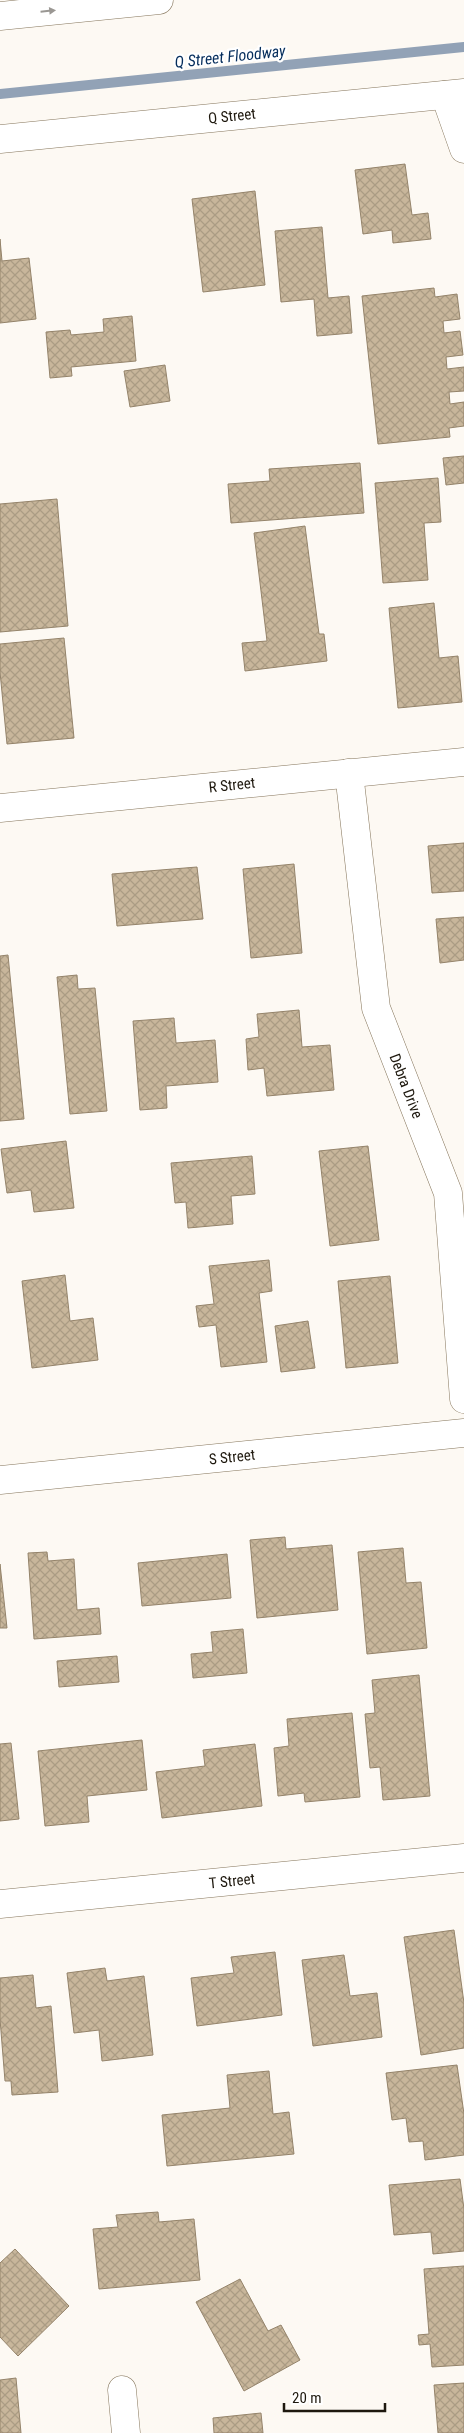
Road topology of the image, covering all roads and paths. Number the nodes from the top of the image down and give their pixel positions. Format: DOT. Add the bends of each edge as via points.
graph roads {
  1 [pos="159,0"];
  2 [pos="0,16"];
  3 [pos="455,94"];
  4 [pos="0,140"];
  5 [pos="464,149"];
  6 [pos="464,762"];
  7 [pos="349,773"];
  8 [pos="0,808"];
  9 [pos="464,1399"];
  10 [pos="464,1433"];
  11 [pos="0,1480"];
  12 [pos="464,1858"];
  13 [pos="0,1904"];
  14 [pos="122,2390"];
  15 [pos="126,2433"];
  2 -- 1 [label="main road, one-way"];
  3 -- 4 [label="main road, Q Street"];
  3 -- 5 [label="main road"];
  6 -- 7 [label="main road, R Street"];
  7 -- 8 [label="main road, R Street"];
  7 -- 9 [label="main road, Debra Drive" via="376,1008 448,1193"];
  10 -- 11 [label="main road, S Street"];
  12 -- 13 [label="main road, T Street"];
  14 -- 15 [label="main road"];
}
